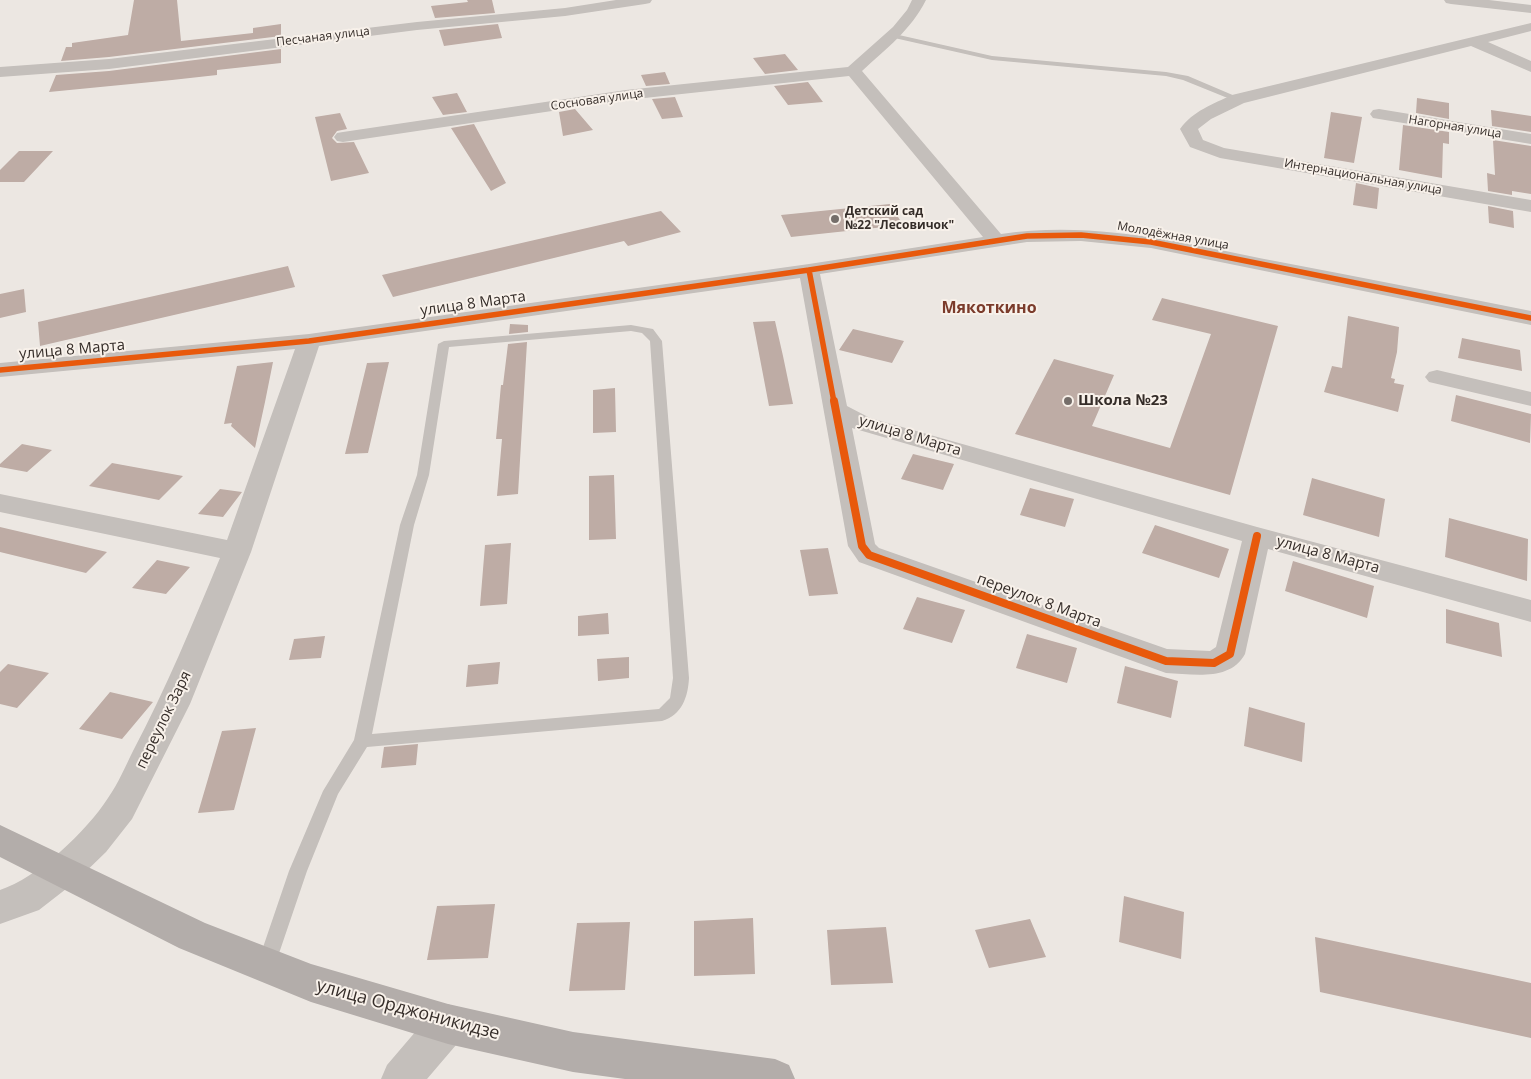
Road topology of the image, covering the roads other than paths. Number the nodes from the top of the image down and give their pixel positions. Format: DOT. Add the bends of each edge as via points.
graph roads {
  1 [pos="645,0"];
  2 [pos="919,0"];
  3 [pos="1451,0"];
  4 [pos="1531,9"];
  5 [pos="1531,27"];
  6 [pos="893,35"];
  7 [pos="1472,41"];
  8 [pos="1531,67"];
  9 [pos="853,71"];
  10 [pos="0,72"];
  11 [pos="1238,99"];
  12 [pos="1378,114"];
  13 [pos="343,137"];
  14 [pos="1531,139"];
  15 [pos="1531,206"];
  16 [pos="995,239"];
  17 [pos="809,270"];
  18 [pos="1531,318"];
  19 [pos="310,342"];
  20 [pos="0,370"];
  21 [pos="1437,377"];
  22 [pos="1531,398"];
  23 [pos="835,409"];
  24 [pos="0,503"];
  25 [pos="1257,536"];
  26 [pos="237,552"];
  27 [pos="1531,611"];
  28 [pos="362,741"];
  29 [pos="0,840"];
  30 [pos="62,871"];
  31 [pos="0,907"];
  32 [pos="266,965"];
  33 [pos="448,1024"];
  34 [pos="401,1079"];
  35 [pos="775,1079"];
  1 -- 10 [label="street, Песчаная улица" via="109,64"];
  2 -- 6 [label="street" via="915,10"];
  3 -- 4 [label="street"];
  5 -- 7 [label="street"];
  6 -- 9 [label="street"];
  6 -- 11 [label="lane" via="992,58 1166,74"];
  7 -- 8 [label="street"];
  7 -- 11 [label="street"];
  9 -- 13 [label="street, Сосновая улица" via="626,95"];
  9 -- 16 [label="street"];
  11 -- 15 [label="street, Интернациональная улица" via="1193,123 1189,129 1196,143 1220,153"];
  12 -- 14 [label="street, Нагорная улица"];
  16 -- 17 [label="street, Молодёжная улица"];
  16 -- 18 [label="street, Молодёжная улица" via="1053,234 1151,242"];
  17 -- 19 [label="street, улица 8 Марта"];
  17 -- 23 [label="street"];
  19 -- 20 [label="street, улица 8 Марта"];
  19 -- 26 [label="street, переулок Заря"];
  21 -- 22 [label="street"];
  23 -- 25 [label="street, улица 8 Марта" via="861,423"];
  23 -- 25 [label="street, переулок 8 Марта" via="862,546 869,555 1166,661 1214,664 1230,654"];
  24 -- 26 [label="street"];
  25 -- 27 [label="street, улица 8 Марта"];
  26 -- 30 [label="street, переулок Заря" via="174,704 120,809 94,841"];
  28 -- 28 [label="lane" via="407,525 423,475 444,344 630,328 644,329 652,334 656,341 681,678 675,707 662,715"];
  28 -- 32 [label="lane" via="331,792 298,871"];
  29 -- 30 [label="main road, улица Орджоникидзе"];
  30 -- 31 [label="street, переулок Заря" via="26,898"];
  30 -- 32 [label="main road, улица Орджоникидзе" via="192,936"];
  32 -- 33 [label="main road, улица Орджоникидзе" via="311,984"];
  33 -- 34 [label="street"];
  33 -- 35 [label="main road, улица Орджоникидзе" via="573,1052"];
}
